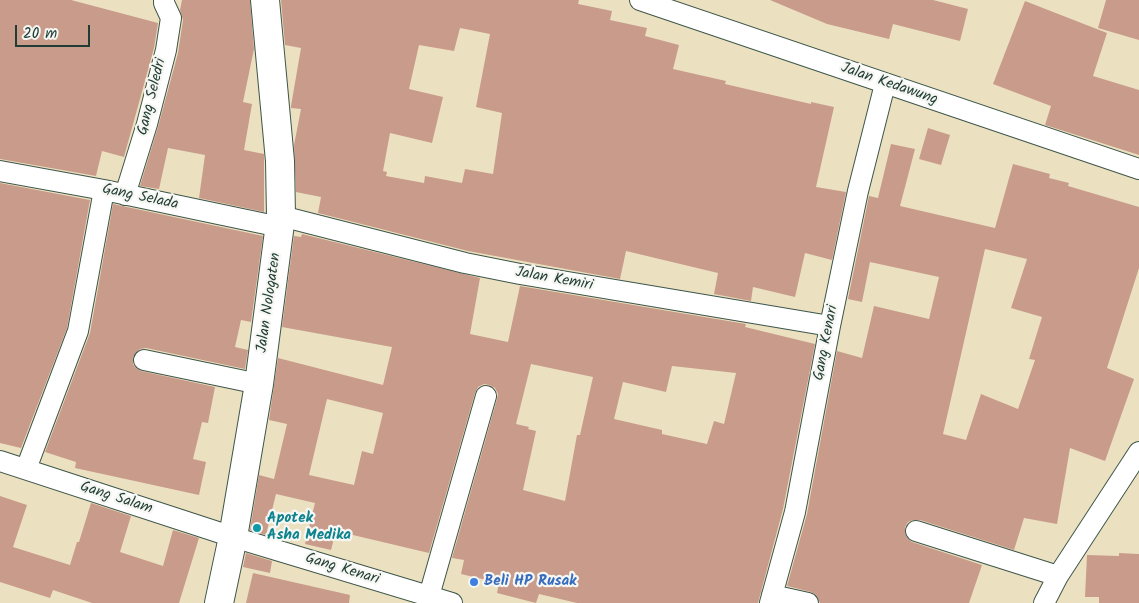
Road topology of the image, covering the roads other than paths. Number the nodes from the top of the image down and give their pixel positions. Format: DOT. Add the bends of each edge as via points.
graph roads {
  1 [pos="164,0"];
  2 [pos="265,0"];
  3 [pos="640,0"];
  4 [pos="885,84"];
  5 [pos="1139,169"];
  6 [pos="0,170"];
  7 [pos="104,190"];
  8 [pos="125,195"];
  9 [pos="281,222"];
  10 [pos="830,326"];
  11 [pos="144,360"];
  12 [pos="259,384"];
  13 [pos="486,396"];
  14 [pos="1139,452"];
  15 [pos="0,461"];
  16 [pos="26,469"];
  17 [pos="916,531"];
  18 [pos="233,536"];
  19 [pos="1058,576"];
  20 [pos="429,596"];
  21 [pos="771,599"];
  22 [pos="219,603"];
  23 [pos="452,603"];
  24 [pos="808,603"];
  25 [pos="1044,603"];
  1 -- 8 [label="street, Gang Seledri" via="171,18 166,50 148,124"];
  2 -- 9 [label="main road, Jalan Nologaten" via="280,161"];
  3 -- 4 [label="street, Jalan Kedawung"];
  4 -- 5 [label="street, Jalan Kedawung"];
  4 -- 10 [label="street, Gang Kenari" via="858,191"];
  6 -- 7 [label="street, Gang Selada"];
  7 -- 8 [label="street, Gang Selada"];
  7 -- 16 [label="street" via="78,331"];
  8 -- 9 [label="street, Gang Selada"];
  9 -- 10 [label="street, Jalan Kemiri" via="520,274"];
  9 -- 12 [label="main road, Jalan Nologaten"];
  10 -- 21 [label="street, Gang Kenari" via="795,512"];
  11 -- 12 [label="street"];
  12 -- 18 [label="main road, Jalan Nologaten"];
  13 -- 20 [label="street"];
  14 -- 19 [label="street"];
  15 -- 16 [label="street, Gang Salam"];
  16 -- 18 [label="street, Gang Salam"];
  17 -- 19 [label="street"];
  18 -- 20 [label="street, Gang Kenari"];
  18 -- 22 [label="main road, Jalan Nologaten"];
  19 -- 25 [label="street"];
  20 -- 23 [label="street, Gang Kenari"];
  21 -- 24 [label="street"];
}
